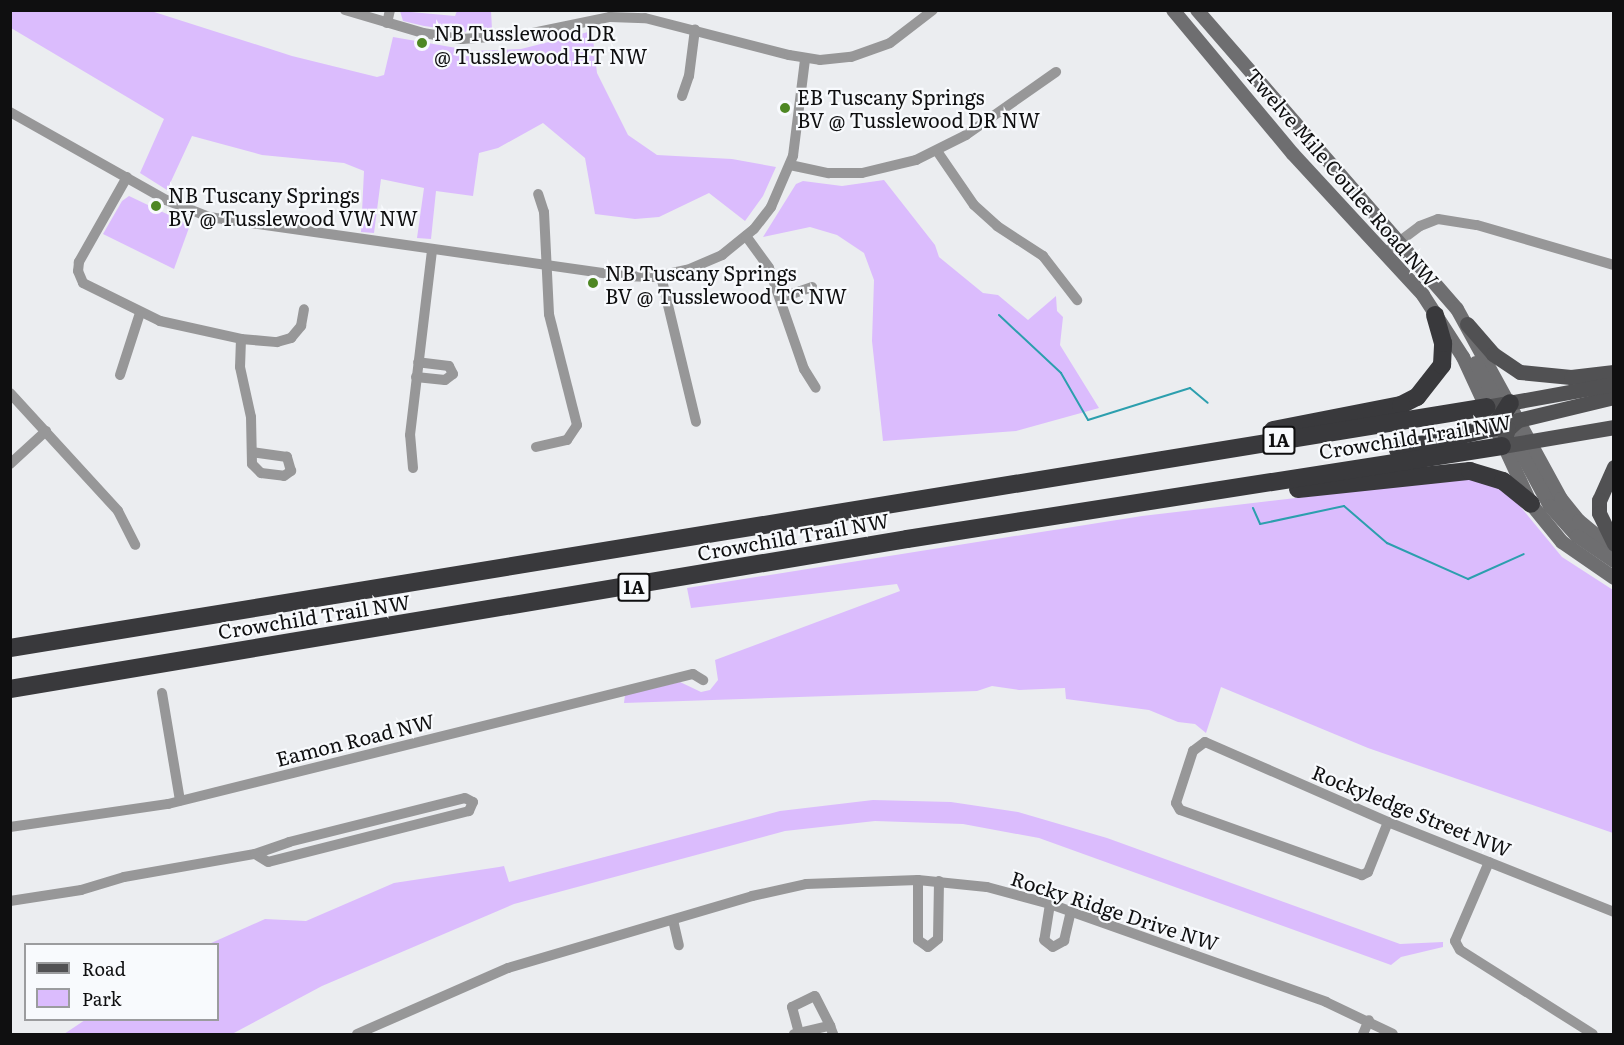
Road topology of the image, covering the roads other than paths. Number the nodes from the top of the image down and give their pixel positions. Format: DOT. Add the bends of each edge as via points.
graph roads {
  1 [pos="345,10"];
  2 [pos="390,10"];
  3 [pos="933,10"];
  4 [pos="1173,10"];
  5 [pos="1197,10"];
  6 [pos="387,23"];
  7 [pos="695,29"];
  8 [pos="805,59"];
  9 [pos="1056,72"];
  10 [pos="682,96"];
  11 [pos="11,115"];
  12 [pos="937,151"];
  13 [pos="790,165"];
  14 [pos="127,177"];
  15 [pos="538,194"];
  16 [pos="746,236"];
  17 [pos="1398,241"];
  18 [pos="432,250"];
  19 [pos="1384,253"];
  20 [pos="1614,265"];
  21 [pos="547,266"];
  22 [pos="661,276"];
  23 [pos="812,287"];
  24 [pos="1423,295"];
  25 [pos="780,298"];
  26 [pos="1077,300"];
  27 [pos="304,309"];
  28 [pos="140,313"];
  29 [pos="1435,315"];
  30 [pos="1467,324"];
  31 [pos="241,339"];
  32 [pos="418,362"];
  33 [pos="1614,372"];
  34 [pos="120,375"];
  35 [pos="416,377"];
  36 [pos="1614,384"];
  37 [pos="816,388"];
  38 [pos="10,393"];
  39 [pos="1614,397"];
  40 [pos="1504,417"];
  41 [pos="696,422"];
  42 [pos="1614,427"];
  43 [pos="46,431"];
  44 [pos="1515,443"];
  45 [pos="536,447"];
  46 [pos="252,452"];
  47 [pos="10,464"];
  48 [pos="1614,467"];
  49 [pos="413,468"];
  50 [pos="1334,470"];
  51 [pos="1072,473"];
  52 [pos="1257,487"];
  53 [pos="1531,504"];
  54 [pos="1614,544"];
  55 [pos="135,545"];
  56 [pos="1614,550"];
  57 [pos="1614,561"];
  58 [pos="1614,578"];
  59 [pos="10,648"];
  60 [pos="703,680"];
  61 [pos="10,689"];
  62 [pos="162,693"];
  63 [pos="180,801"];
  64 [pos="1388,822"];
  65 [pos="10,827"];
  66 [pos="255,854"];
  67 [pos="1489,862"];
  68 [pos="918,880"];
  69 [pos="939,881"];
  70 [pos="10,901"];
  71 [pos="1050,904"];
  72 [pos="1071,911"];
  73 [pos="1614,912"];
  74 [pos="673,920"];
  75 [pos="679,945"];
  76 [pos="1369,1020"];
  77 [pos="832,1030"];
  78 [pos="1388,1033"];
  79 [pos="796,1034"];
  80 [pos="357,1035"];
  81 [pos="1363,1035"];
  82 [pos="1593,1035"];
  1 -- 6 [label="street"];
  2 -- 6 [label="street"];
  3 -- 8 [label="street" via="906,34 873,51 840,59"];
  4 -- 19 [label="street, Twelve Mile Coulee Road NW" via="1293,154"];
  5 -- 17 [label="street, Twelve Mile Coulee Road NW" via="1304,138"];
  6 -- 7 [label="street" via="462,39 523,35 610,17 645,18"];
  7 -- 8 [label="street"];
  7 -- 10 [label="street" via="689,76"];
  8 -- 13 [label="street"];
  9 -- 12 [label="street"];
  11 -- 14 [label="street"];
  12 -- 13 [label="street" via="862,173 829,173"];
  12 -- 26 [label="street" via="974,205 997,226 1043,256"];
  13 -- 16 [label="street" via="771,207"];
  14 -- 18 [label="street" via="184,208 226,221"];
  14 -- 28 [label="street" via="79,262 78,271 83,283"];
  15 -- 21 [label="street" via="544,212"];
  16 -- 22 [label="street" via="703,264"];
  16 -- 25 [label="street" via="769,268"];
  17 -- 19 [label="street"];
  17 -- 20 [label="street" via="1438,219 1477,225"];
  17 -- 30 [label="street, Twelve Mile Coulee Road NW"];
  18 -- 21 [label="street"];
  18 -- 32 [label="street"];
  19 -- 24 [label="street, Twelve Mile Coulee Road NW"];
  21 -- 22 [label="street" via="622,276"];
  21 -- 45 [label="street" via="549,314 577,425 567,440"];
  22 -- 41 [label="street"];
  23 -- 25 [label="street"];
  24 -- 29 [label="street, Twelve Mile Coulee Road NW"];
  24 -- 40 [label="street" via="1463,341"];
  25 -- 37 [label="street" via="804,369"];
  27 -- 31 [label="street" via="301,326 291,338 277,342"];
  28 -- 31 [label="street" via="179,327"];
  28 -- 34 [label="street"];
  29 -- 40 [label="street, Twelve Mile Coulee Road NW"];
  29 -- 51 [label="highway" via="1443,343 1442,366 1430,386 1401,405 1089,464"];
  30 -- 33 [label="main road" via="1493,354 1520,372 1571,377"];
  30 -- 40 [label="street, Twelve Mile Coulee Road NW"];
  31 -- 46 [label="street" via="240,367 251,417"];
  32 -- 35 [label="street"];
  32 -- 35 [label="street" via="449,366 453,374 445,380"];
  35 -- 49 [label="street" via="410,445"];
  36 -- 40 [label="main road, Crowchild Trail NW / 1A" via="1550,394"];
  38 -- 43 [label="street"];
  39 -- 40 [label="main road"];
  40 -- 44 [label="main road"];
  40 -- 44 [label="street, Twelve Mile Coulee Road NW"];
  40 -- 50 [label="highway"];
  40 -- 51 [label="highway, Crowchild Trail NW / 1A"];
  42 -- 44 [label="main road, Crowchild Trail NW / 1A"];
  43 -- 47 [label="street"];
  43 -- 55 [label="street" via="118,511"];
  44 -- 50 [label="highway, Crowchild Trail NW / 1A"];
  44 -- 53 [label="street, Twelve Mile Coulee Road NW"];
  44 -- 56 [label="street, Twelve Mile Coulee Road NW" via="1579,521"];
  44 -- 57 [label="street" via="1550,506 1577,536"];
  48 -- 54 [label="main road" via="1599,501 1599,513"];
  50 -- 52 [label="highway, Crowchild Trail NW / 1A"];
  51 -- 59 [label="highway, Crowchild Trail NW / 1A"];
  52 -- 53 [label="highway" via="1288,490 1470,471 1503,481"];
  52 -- 61 [label="highway, Crowchild Trail NW / 1A" via="907,539"];
  53 -- 58 [label="street, Twelve Mile Coulee Road NW" via="1562,542"];
  60 -- 63 [label="street, Eamon Road NW" via="693,674"];
  62 -- 63 [label="street"];
  63 -- 65 [label="street, Eamon Road NW"];
  64 -- 64 [label="street, Rockyledge Street NW" via="1368,872 1362,875 1180,810 1176,804 1197,746 1205,742"];
  64 -- 67 [label="street, Rockyledge Street NW"];
  66 -- 66 [label="street" via="268,862 469,811 472,802 465,798"];
  66 -- 70 [label="street"];
  67 -- 73 [label="street, Rockyledge Street NW"];
  67 -- 82 [label="street" via="1455,940 1460,950"];
  68 -- 69 [label="street, Rocky Ridge Drive NW"];
  68 -- 69 [label="street" via="918,940 928,947 938,939"];
  68 -- 74 [label="street, Rocky Ridge Drive NW" via="806,884"];
  69 -- 71 [label="street, Rocky Ridge Drive NW" via="987,887"];
  71 -- 72 [label="street, Rocky Ridge Drive NW"];
  71 -- 72 [label="street" via="1044,940 1053,947 1064,941"];
  72 -- 76 [label="street, Rocky Ridge Drive NW"];
  74 -- 75 [label="street"];
  74 -- 80 [label="street, Rocky Ridge Drive NW" via="508,968"];
  76 -- 78 [label="street, Rocky Ridge Drive NW"];
  76 -- 81 [label="street"];
  77 -- 79 [label="street"];
  77 -- 79 [label="street" via="815,996 792,1007"];
}
